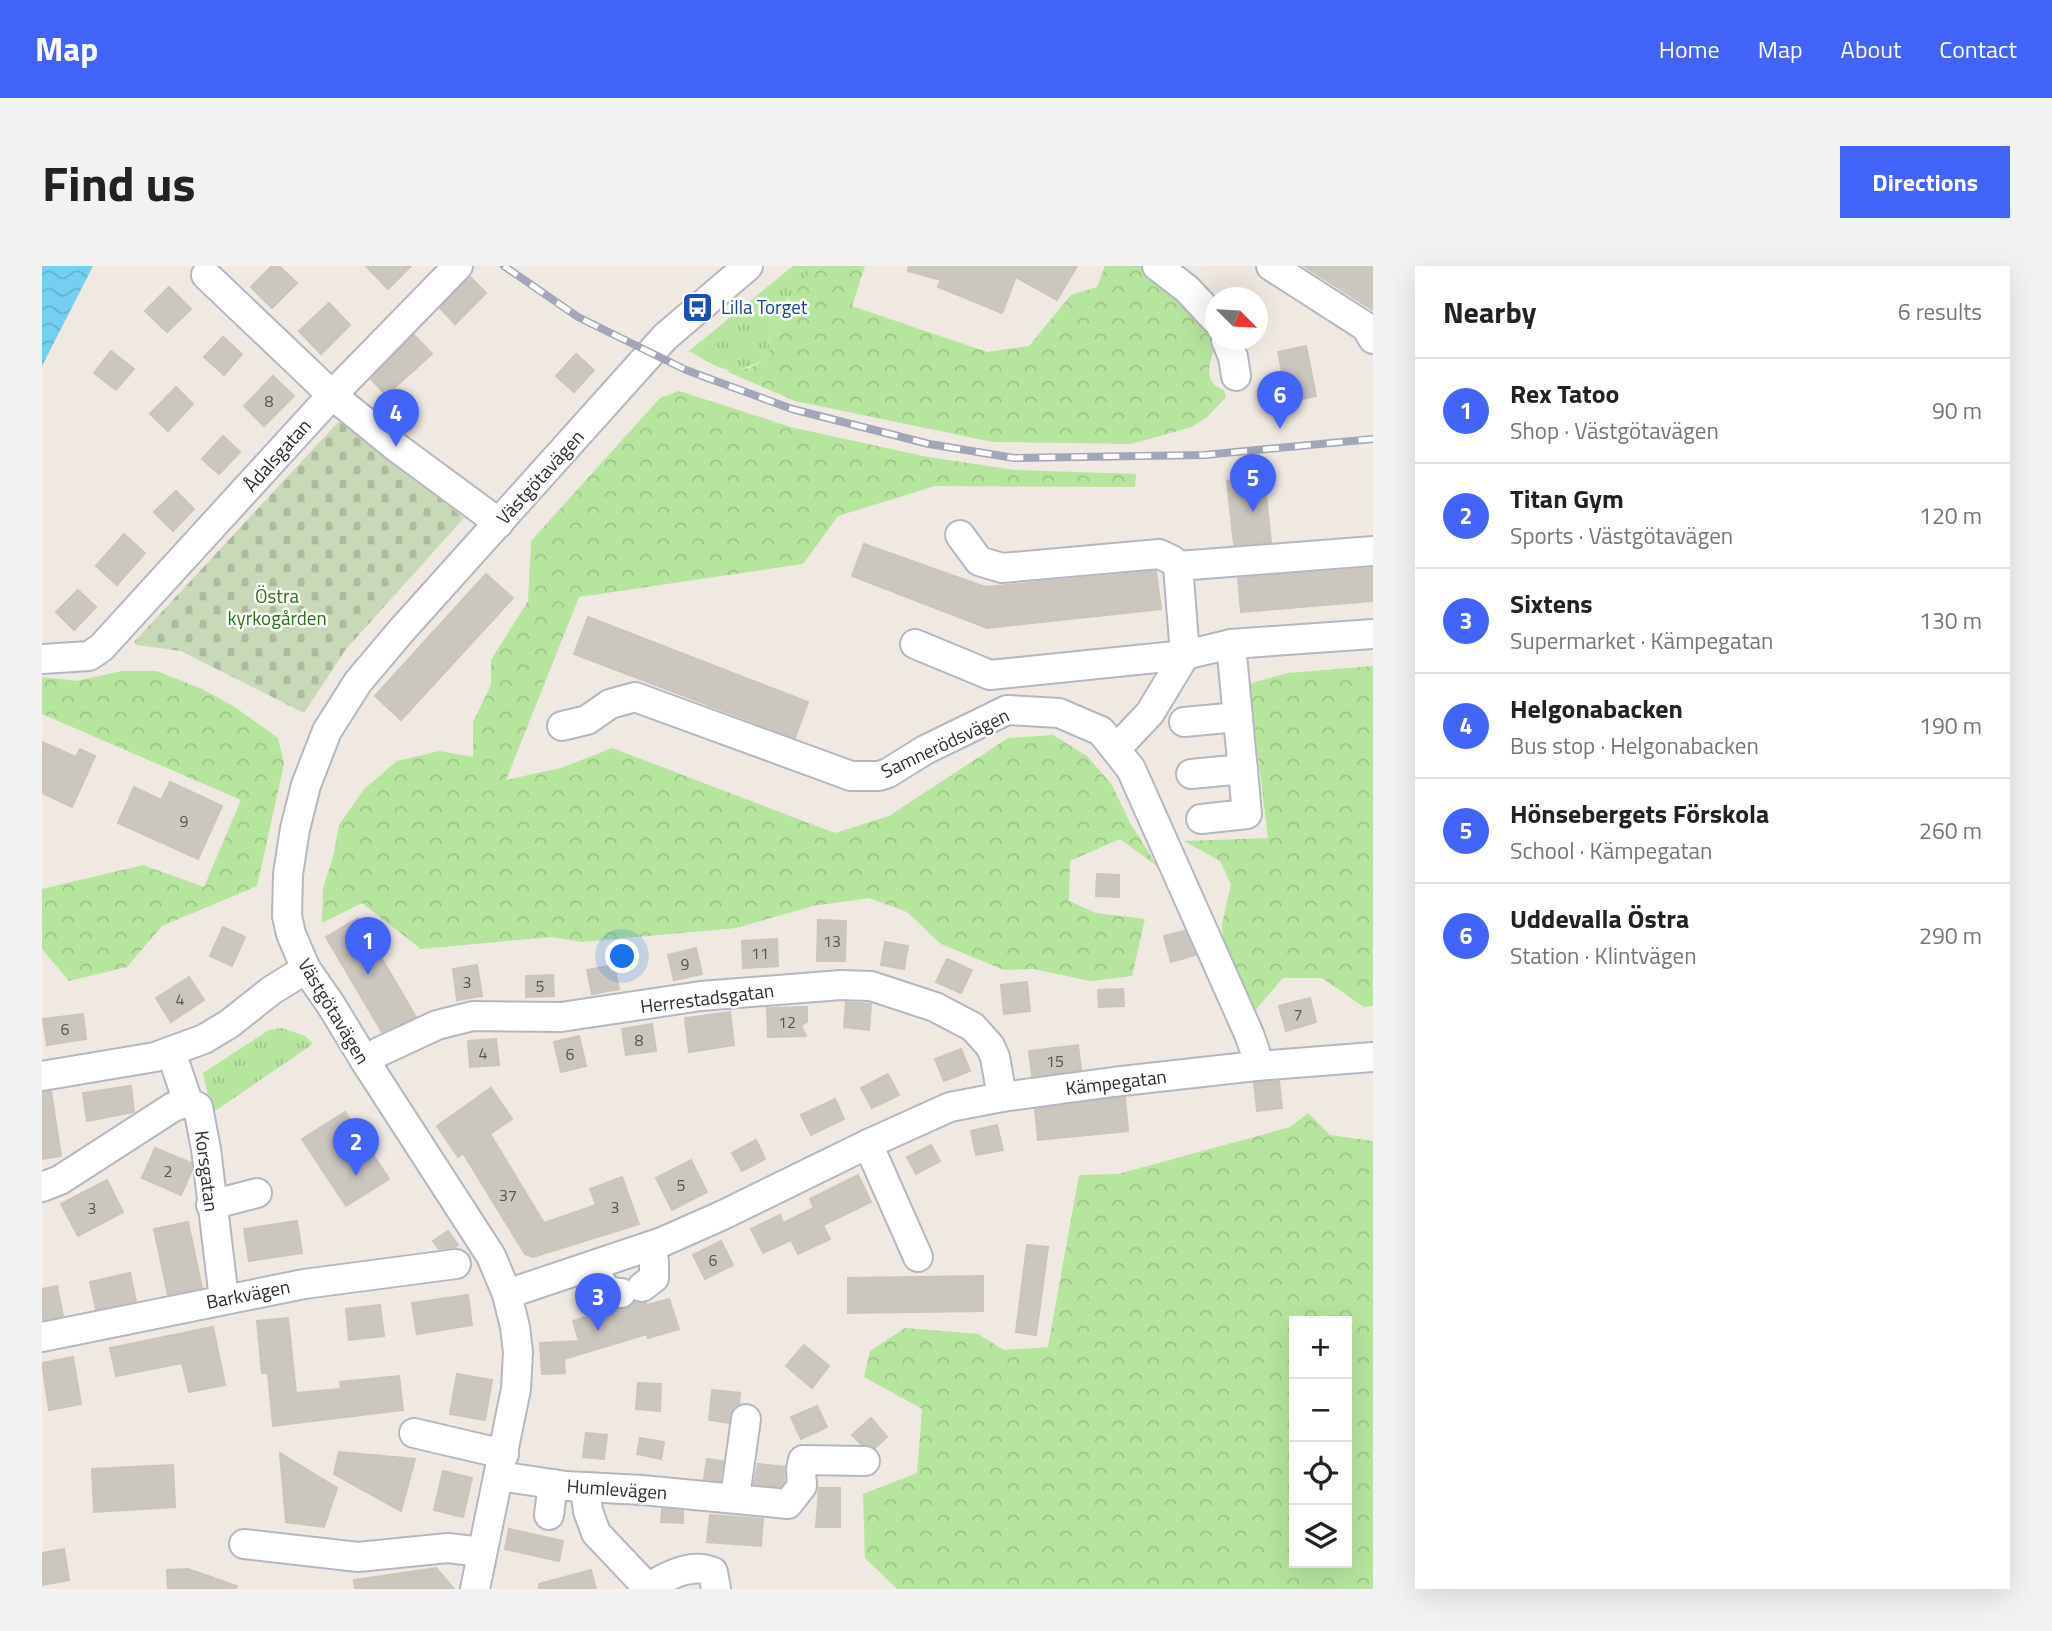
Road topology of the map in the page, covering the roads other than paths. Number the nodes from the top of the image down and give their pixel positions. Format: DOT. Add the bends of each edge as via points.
graph roads {
  1 [pos="458,266"];
  2 [pos="748,266"];
  3 [pos="1157,266"];
  4 [pos="1271,266"];
  5 [pos="205,275"];
  6 [pos="1205,308"];
  7 [pos="1373,340"];
  8 [pos="1230,350"];
  9 [pos="1236,376"];
  10 [pos="332,395"];
  11 [pos="499,523"];
  12 [pos="960,535"];
  13 [pos="1373,551"];
  14 [pos="1178,566"];
  15 [pos="1373,634"];
  16 [pos="915,644"];
  17 [pos="1231,644"];
  18 [pos="1185,655"];
  19 [pos="42,659"];
  20 [pos="1238,717"];
  21 [pos="1184,722"];
  22 [pos="562,726"];
  23 [pos="1116,749"];
  24 [pos="1243,769"];
  25 [pos="1191,774"];
  26 [pos="1202,819"];
  27 [pos="306,969"];
  28 [pos="170,1052"];
  29 [pos="1373,1057"];
  30 [pos="365,1062"];
  31 [pos="1256,1066"];
  32 [pos="42,1076"];
  33 [pos="1002,1097"];
  34 [pos="188,1102"];
  35 [pos="868,1144"];
  36 [pos="42,1187"];
  37 [pos="257,1193"];
  38 [pos="211,1205"];
  39 [pos="649,1247"];
  40 [pos="918,1257"];
  41 [pos="456,1264"];
  42 [pos="595,1266"];
  43 [pos="507,1294"];
  44 [pos="224,1299"];
  45 [pos="42,1337"];
  46 [pos="746,1419"];
  47 [pos="414,1433"];
  48 [pos="865,1461"];
  49 [pos="501,1465"];
  50 [pos="552,1484"];
  51 [pos="585,1487"];
  52 [pos="735,1497"];
  53 [pos="549,1515"];
  54 [pos="244,1544"];
  55 [pos="482,1552"];
  56 [pos="648,1588"];
  57 [pos="475,1589"];
  58 [pos="716,1589"];
  1 -- 10 [label="street, Ådalsgatan"];
  2 -- 11 [label="street, Västgötavägen" via="665,337"];
  3 -- 6 [label="street"];
  4 -- 7 [label="street" via="1366,327"];
  5 -- 10 [label="street"];
  8 -- 9 [label="street"];
  10 -- 11 [label="street"];
  10 -- 19 [label="street, Ådalsgatan" via="101,648 89,656"];
  11 -- 27 [label="street, Västgötavägen" via="369,669 327,731 306,785 288,874 287,916"];
  12 -- 14 [label="street" via="979,561 994,567 1160,554"];
  13 -- 14 [label="street"];
  14 -- 18 [label="street"];
  15 -- 17 [label="street"];
  16 -- 18 [label="street" via="990,675"];
  17 -- 18 [label="street"];
  17 -- 20 [label="street"];
  18 -- 23 [label="street" via="1150,713"];
  20 -- 21 [label="street"];
  20 -- 24 [label="street"];
  22 -- 23 [label="street, Samnerödsvägen" via="587,720 610,704 635,697 851,776 866,777 888,772 1007,710 1059,713 1101,732"];
  23 -- 31 [label="street, Samnerödsvägen" via="1131,769 1249,1034"];
  24 -- 25 [label="street"];
  24 -- 26 [label="street" via="1247,814"];
  27 -- 28 [label="street" via="229,1024"];
  27 -- 30 [label="street, Västgötavägen"];
  28 -- 32 [label="street" via="111,1067"];
  28 -- 34 [label="street, Korsgatan"];
  29 -- 31 [label="street, Kämpegatan"];
  30 -- 33 [label="street, Herrestadsgatan" via="437,1025 473,1016 561,1017 701,996 871,986 935,1007 973,1027 995,1057"];
  30 -- 43 [label="street, Västgötavägen" via="491,1256"];
  31 -- 33 [label="street, Kämpegatan"];
  33 -- 35 [label="street, Kämpegatan" via="950,1107"];
  34 -- 36 [label="street"];
  34 -- 38 [label="street, Korsgatan" via="198,1107"];
  35 -- 39 [label="street, Kämpegatan"];
  35 -- 40 [label="street"];
  37 -- 38 [label="street"];
  38 -- 44 [label="street, Korsgatan"];
  39 -- 42 [label="street, Kämpegatan"];
  39 -- 42 [label="street" via="654,1278 631,1290 609,1292"];
  41 -- 44 [label="street, Barkvägen"];
  42 -- 43 [label="street, Kämpegatan"];
  43 -- 49 [label="street, Västgötavägen" via="518,1352 516,1389"];
  44 -- 45 [label="street, Barkvägen"];
  46 -- 52 [label="street"];
  47 -- 49 [label="street, Humlevägen"];
  48 -- 52 [label="street, Humlevägen" via="803,1460 802,1486 788,1504"];
  49 -- 50 [label="street, Humlevägen"];
  49 -- 55 [label="street, Västgötavägen"];
  50 -- 51 [label="street, Humlevägen"];
  50 -- 53 [label="street"];
  51 -- 52 [label="street, Humlevägen"];
  51 -- 56 [label="street" via="596,1533"];
  54 -- 55 [label="street" via="358,1557 448,1548"];
  55 -- 57 [label="street, Västgötavägen"];
  56 -- 58 [label="street" via="664,1577 705,1568 713,1572"];
}
